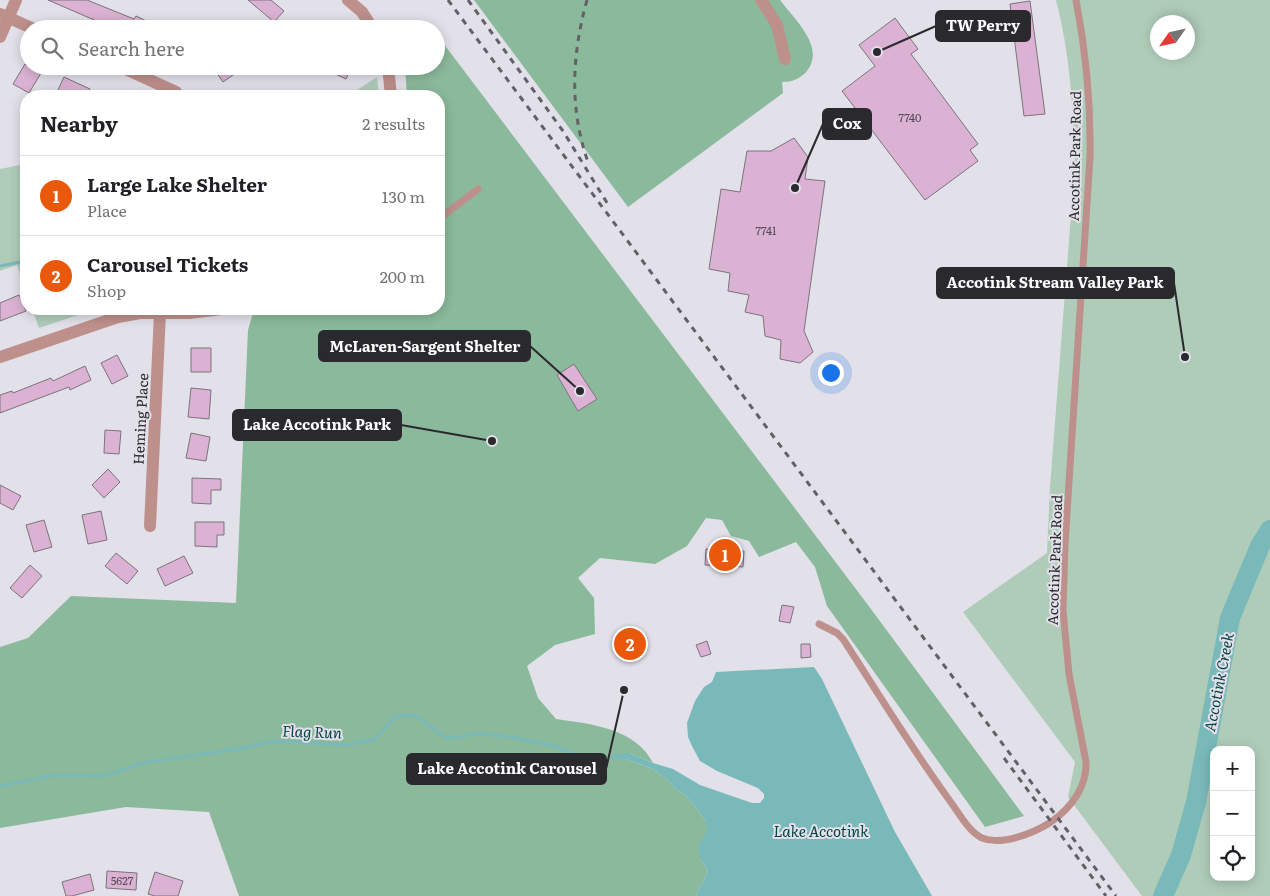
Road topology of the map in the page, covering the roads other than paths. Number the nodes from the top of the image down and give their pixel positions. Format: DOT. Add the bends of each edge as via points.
graph roads {
  1 [pos="16,0"];
  2 [pos="348,0"];
  3 [pos="761,0"];
  4 [pos="1076,0"];
  5 [pos="4,16"];
  6 [pos="368,20"];
  7 [pos="20,23"];
  8 [pos="0,36"];
  9 [pos="785,59"];
  10 [pos="139,75"];
  11 [pos="389,75"];
  12 [pos="172,90"];
  13 [pos="390,90"];
  14 [pos="478,189"];
  15 [pos="445,214"];
  16 [pos="127,315"];
  17 [pos="160,315"];
  18 [pos="0,357"];
  19 [pos="150,526"];
  20 [pos="819,624"];
  1 -- 5 [label="street"];
  2 -- 6 [label="street"];
  3 -- 9 [label="street" via="777,25"];
  4 -- 20 [label="lane, Accotink Park Road" via="1086,59 1090,157 1063,610 1069,674 1087,774 1076,796 1054,819 1034,832 992,840 974,833 938,785 843,639"];
  5 -- 7 [label="street"];
  5 -- 8 [label="street"];
  10 -- 12 [label="street"];
  11 -- 13 [label="street"];
  14 -- 15 [label="lane"];
  16 -- 18 [label="street"];
  17 -- 19 [label="street, Heming Place"];
}
